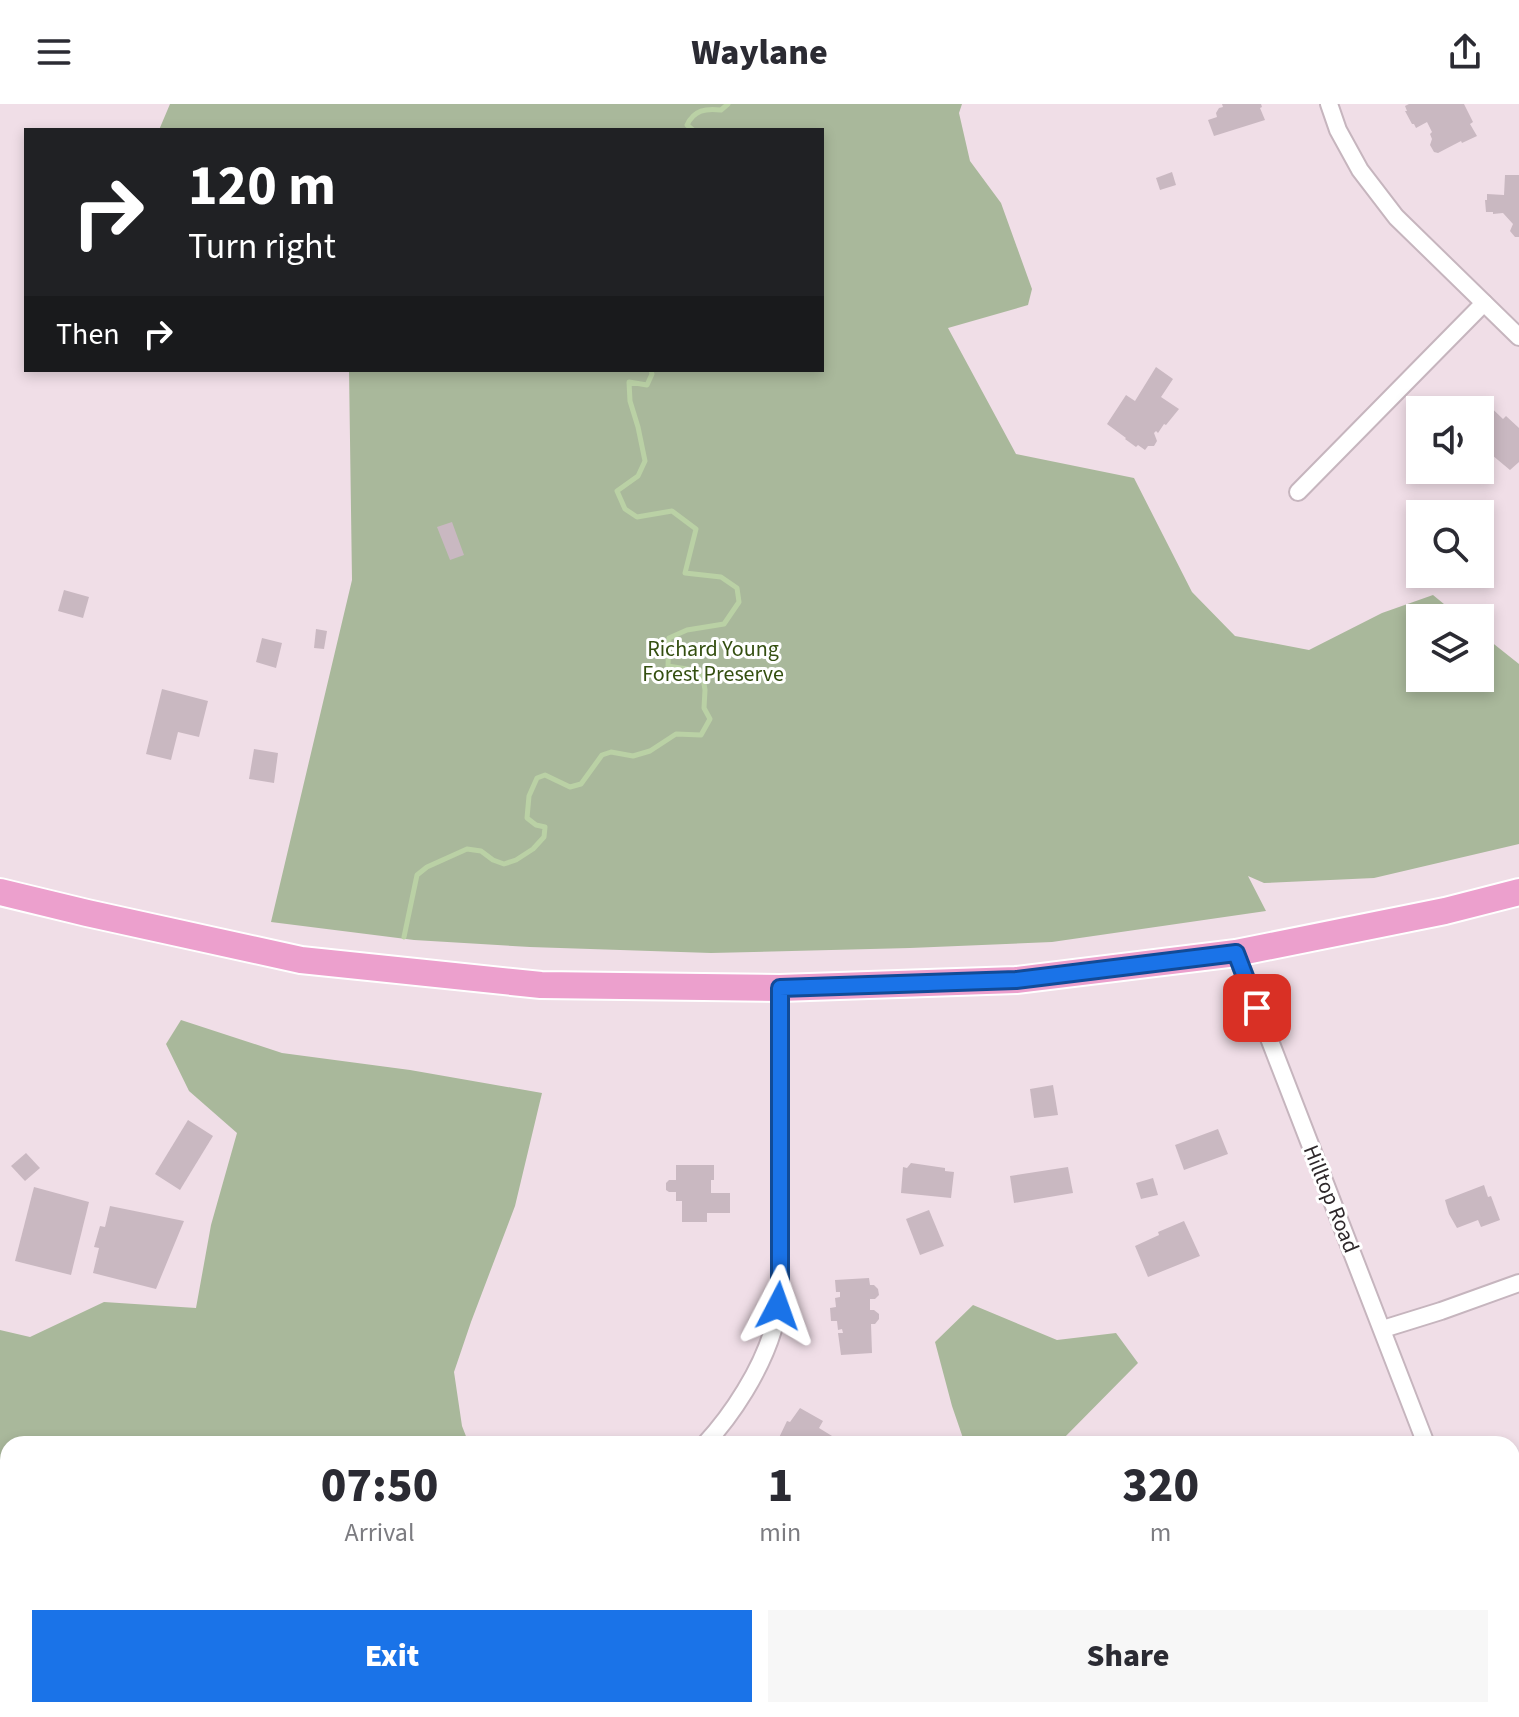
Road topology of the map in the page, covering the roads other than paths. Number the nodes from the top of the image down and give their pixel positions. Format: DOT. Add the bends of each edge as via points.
graph roads {
  1 [pos="1329,104"];
  2 [pos="1484,303"];
  3 [pos="1519,337"];
  4 [pos="1298,492"];
  5 [pos="0,892"];
  6 [pos="1519,892"];
  7 [pos="1236,953"];
  8 [pos="780,988"];
  9 [pos="1519,1283"];
  10 [pos="1383,1329"];
  11 [pos="712,1436"];
  12 [pos="1423,1436"];
  1 -- 2 [label="street" via="1360,170 1396,217"];
  2 -- 3 [label="street"];
  2 -- 4 [label="street"];
  5 -- 8 [label="main road" via="301,960 541,985"];
  6 -- 7 [label="main road"];
  7 -- 8 [label="main road" via="1016,980"];
  7 -- 10 [label="street, Hilltop Road"];
  8 -- 11 [label="street" via="778,1306 761,1360"];
  9 -- 10 [label="street"];
  10 -- 12 [label="street, Hilltop Road"];
}
